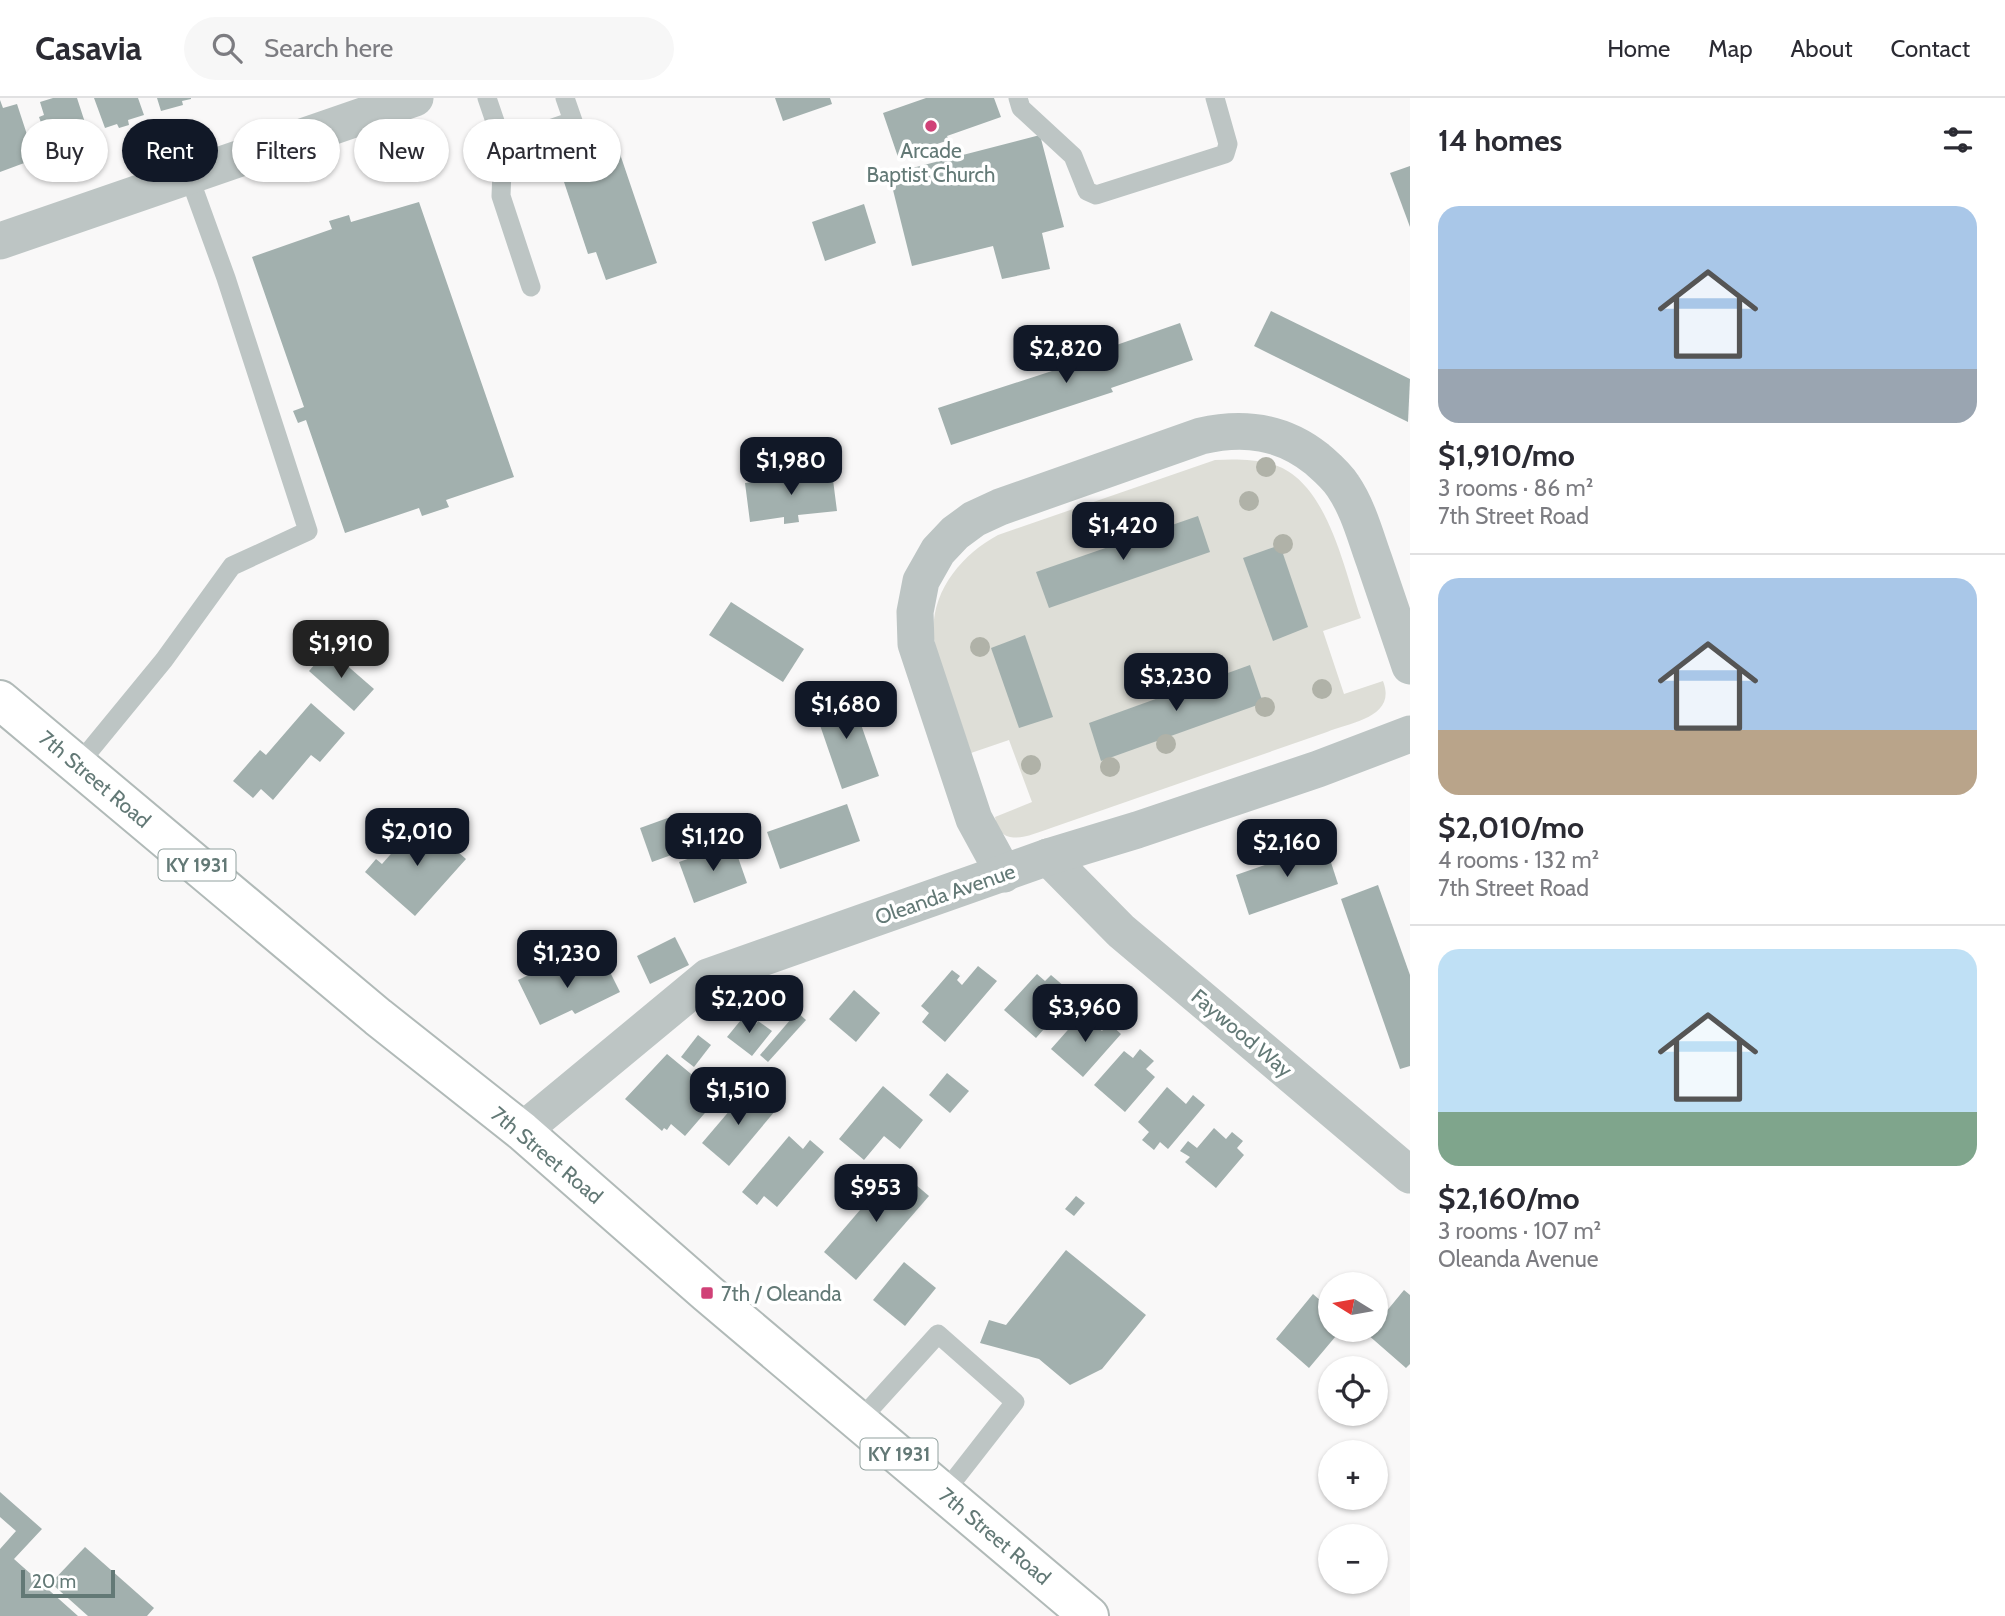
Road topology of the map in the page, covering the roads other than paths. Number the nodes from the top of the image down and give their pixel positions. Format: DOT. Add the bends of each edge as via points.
graph roads {
  1 [pos="415,98"];
  2 [pos="487,98"];
  3 [pos="565,98"];
  4 [pos="1018,98"];
  5 [pos="1214,98"];
  6 [pos="494,119"];
  7 [pos="572,119"];
  8 [pos="218,166"];
  9 [pos="172,182"];
  10 [pos="191,182"];
  11 [pos="502,182"];
  12 [pos="0,241"];
  13 [pos="531,287"];
  14 [pos="1410,666"];
  15 [pos="0,700"];
  16 [pos="1410,734"];
  17 [pos="77,766"];
  18 [pos="1048,857"];
  19 [pos="1004,874"];
  20 [pos="522,1131"];
  21 [pos="1407,1168"];
  22 [pos="860,1420"];
  23 [pos="944,1493"];
  24 [pos="1089,1616"];
  1 -- 8 [label="street"];
  2 -- 6 [label="lane"];
  3 -- 7 [label="lane"];
  4 -- 5 [label="lane" via="1021,108 1073,156 1087,191 1096,195 1225,154 1228,144"];
  9 -- 12 [label="street"];
  10 -- 17 [label="lane" via="308,531 232,566 164,660"];
  11 -- 13 [label="lane" via="501,196"];
  14 -- 19 [label="street" via="1360,520 1343,486 1302,447 1280,437 1258,431 1202,436 974,519 938,551 921,582 915,612 916,644 974,819"];
  15 -- 17 [label="main road, 7th Street Road / KY 1931"];
  16 -- 18 [label="street, Oleanda Avenue" via="1318,769"];
  17 -- 20 [label="main road, 7th Street Road / KY 1931"];
  18 -- 19 [label="street, Oleanda Avenue"];
  18 -- 21 [label="street, Faywood Way" via="1121,931"];
  19 -- 20 [label="street, Oleanda Avenue" via="708,977"];
  20 -- 22 [label="main road, 7th Street Road / KY 1931"];
  22 -- 23 [label="main road, 7th Street Road / KY 1931"];
  22 -- 23 [label="lane" via="938,1334 1015,1402"];
  23 -- 24 [label="main road, 7th Street Road / KY 1931"];
}
